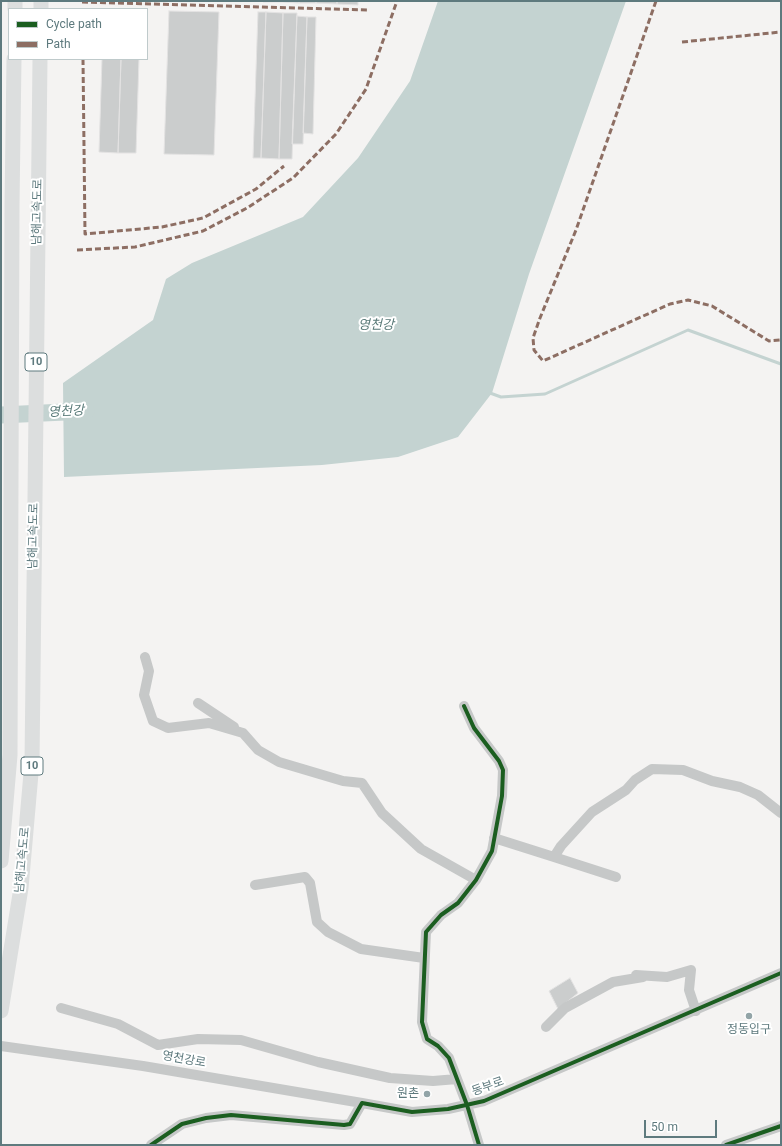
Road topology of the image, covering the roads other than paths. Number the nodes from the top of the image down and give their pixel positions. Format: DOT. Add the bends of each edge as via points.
graph roads {
  1 [pos="14,60"];
  2 [pos="40,60"];
  3 [pos="145,657"];
  4 [pos="198,703"];
  5 [pos="464,706"];
  6 [pos="243,733"];
  7 [pos="781,813"];
  8 [pos="494,838"];
  9 [pos="554,857"];
  10 [pos="1,861"];
  11 [pos="616,877"];
  12 [pos="476,880"];
  13 [pos="255,885"];
  14 [pos="424,958"];
  15 [pos="625,972"];
  16 [pos="781,973"];
  17 [pos="642,977"];
  18 [pos="61,1008"];
  19 [pos="1,1011"];
  20 [pos="696,1011"];
  21 [pos="546,1027"];
  22 [pos="1,1046"];
  23 [pos="457,1079"];
  24 [pos="362,1104"];
  25 [pos="467,1105"];
  26 [pos="781,1126"];
  27 [pos="151,1145"];
  28 [pos="480,1145"];
  29 [pos="726,1145"];
  1 -- 10 [label="highway, 남해고속도로 / 10" via="10,755"];
  2 -- 19 [label="highway, 남해고속도로 / 10" via="32,762 21,888"];
  3 -- 6 [label="street" via="149,671 144,695 153,721 168,728 209,724"];
  4 -- 6 [label="street"];
  5 -- 8 [label="street" via="474,728 493,751 503,770 502,796"];
  6 -- 12 [label="street" via="258,750 279,762 343,781 362,783 382,813 421,849"];
  7 -- 9 [label="street" via="758,795 740,787 712,781 683,770 652,769 592,812"];
  8 -- 9 [label="street"];
  8 -- 12 [label="street" via="492,851"];
  9 -- 11 [label="street"];
  12 -- 14 [label="street" via="458,903 429,927 426,932"];
  13 -- 14 [label="street" via="305,877 310,883 317,922 328,932 362,949"];
  14 -- 23 [label="street" via="424,1028 427,1038 449,1058"];
  15 -- 17 [label="street"];
  16 -- 20 [label="street, 동부로"];
  17 -- 20 [label="street" via="667,977 691,970 689,990"];
  17 -- 21 [label="street" via="613,982 565,1008"];
  18 -- 23 [label="street" via="118,1024 158,1045 198,1039 241,1040 318,1062 390,1078 433,1081"];
  20 -- 25 [label="street, 동부로" via="484,1101"];
  22 -- 24 [label="street, 영천강로" via="143,1066"];
  23 -- 25 [label="street"];
  24 -- 25 [label="street, 동부로" via="412,1112"];
  24 -- 27 [label="street" via="350,1124 231,1114 182,1124"];
  25 -- 28 [label="street"];
  26 -- 29 [label="street"];
}
